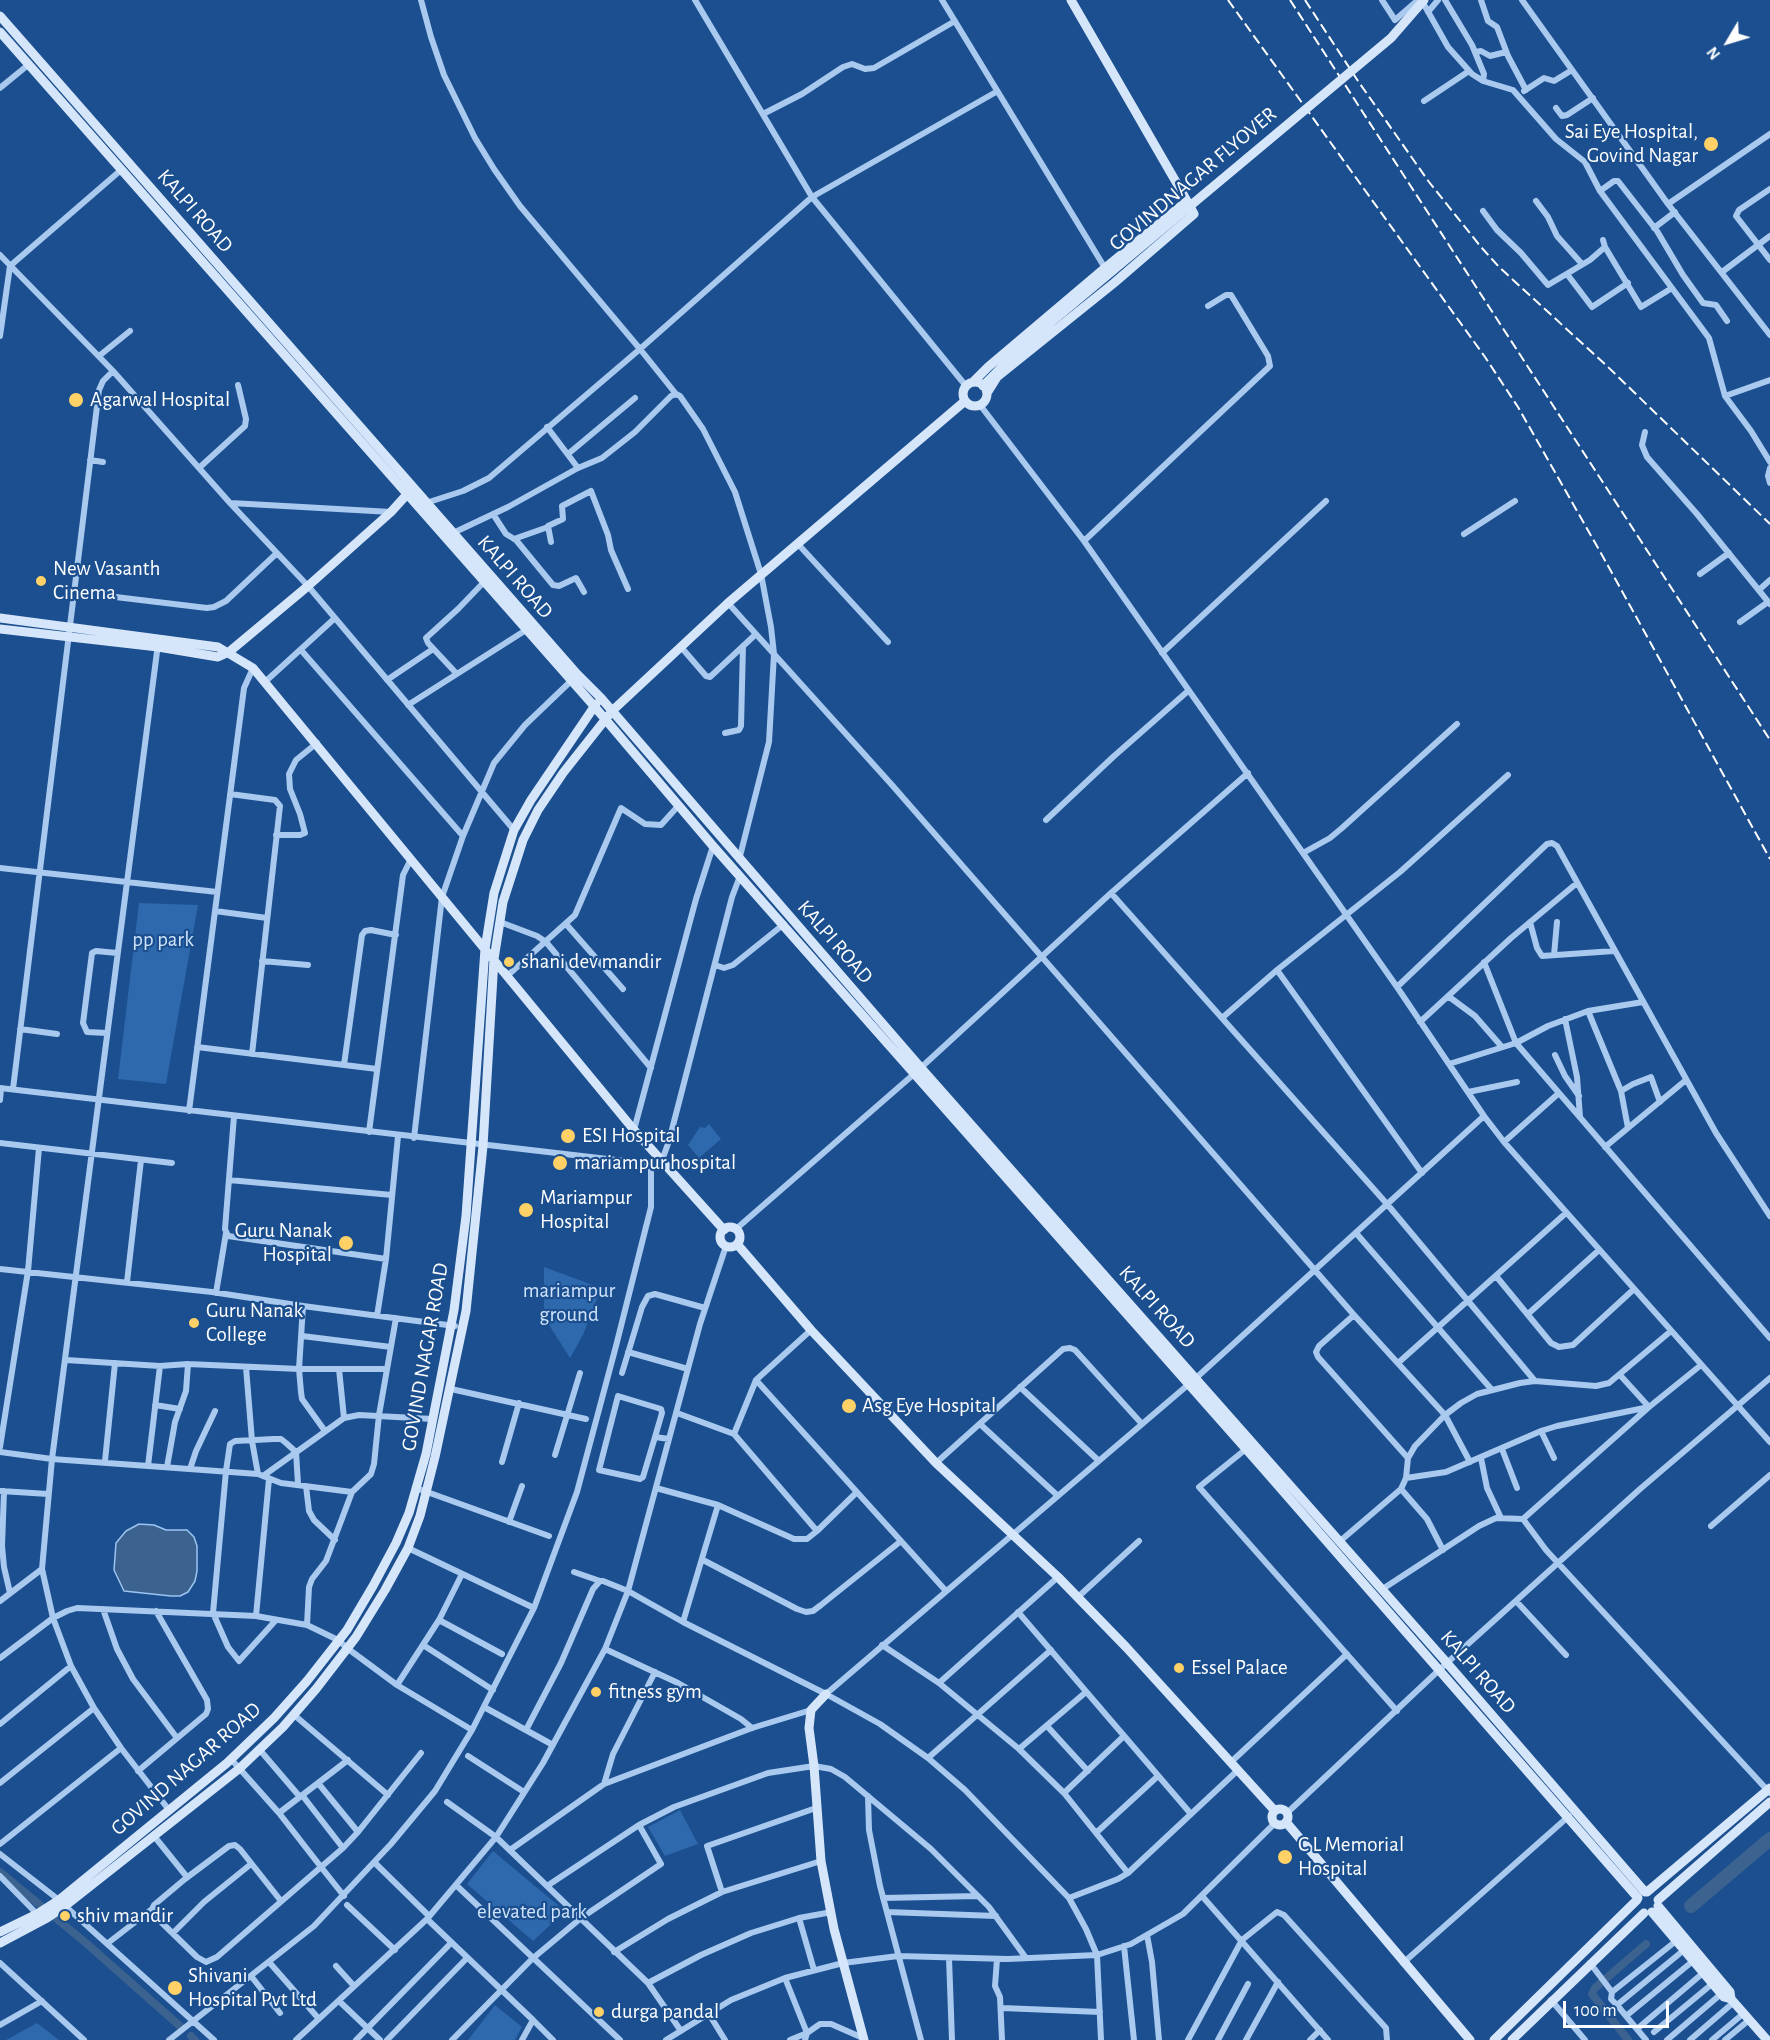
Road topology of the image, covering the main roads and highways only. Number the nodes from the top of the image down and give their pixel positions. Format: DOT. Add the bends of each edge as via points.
graph roads {
  1 [pos="1421,0"];
  2 [pos="1072,4"];
  3 [pos="0,16"];
  4 [pos="0,32"];
  5 [pos="1187,201"];
  6 [pos="970,384"];
  7 [pos="985,389"];
  8 [pos="965,401"];
  9 [pos="410,492"];
  10 [pos="423,506"];
  11 [pos="0,618"];
  12 [pos="0,629"];
  13 [pos="69,632"];
  14 [pos="230,652"];
  15 [pos="574,678"];
  16 [pos="601,698"];
  17 [pos="594,706"];
  18 [pos="612,711"];
  19 [pos="605,720"];
  20 [pos="485,950"];
  21 [pos="494,959"];
  22 [pos="918,1071"];
  23 [pos="724,1230"];
  24 [pos="737,1244"];
  25 [pos="1120,1293"];
  26 [pos="1113,1300"];
  27 [pos="826,1694"];
  28 [pos="1769,1790"];
  29 [pos="1770,1802"];
  30 [pos="1275,1811"];
  31 [pos="1287,1818"];
  32 [pos="1642,1895"];
  33 [pos="58,1905"];
  34 [pos="1653,1908"];
  35 [pos="41,1915"];
  36 [pos="0,1932"];
  37 [pos="0,1943"];
  38 [pos="1732,2001"];
  39 [pos="863,2039"];
  40 [pos="1470,2040"];
  41 [pos="1494,2040"];
  42 [pos="1512,2040"];
  43 [pos="1767,2040"];
  1 -- 7 [label="main road, GOVINDNAGAR FLYOVER, bridge" via="1391,38 1120,263 1003,365"];
  2 -- 5 [label="main road, GOVINDNAGAR FLYOVER"];
  3 -- 9 [label="main road, KALPI ROAD"];
  4 -- 9 [label="main road, KALPI ROAD"];
  5 -- 6 [label="main road"];
  5 -- 7 [label="main road" via="1194,214"];
  6 -- 7 [label="main road"];
  6 -- 8 [label="main road" via="963,393"];
  7 -- 8 [label="main road" via="985,400 980,405 972,406"];
  8 -- 18 [label="main road, GOVIND NAGAR ROAD" via="761,574"];
  9 -- 10 [label="main road, KALPI ROAD"];
  9 -- 14 [label="main road"];
  10 -- 15 [label="main road, KALPI ROAD" via="526,630"];
  10 -- 15 [label="main road, KALPI ROAD" via="453,533"];
  11 -- 13 [label="main road"];
  12 -- 13 [label="main road"];
  13 -- 14 [label="main road" via="158,642 218,657"];
  14 -- 20 [label="main road" via="266,681"];
  15 -- 16 [label="main road, KALPI ROAD"];
  15 -- 17 [label="main road, KALPI ROAD"];
  16 -- 17 [label="main road, GOVIND NAGAR ROAD"];
  16 -- 18 [label="main road, KALPI ROAD"];
  17 -- 19 [label="main road, KALPI ROAD"];
  17 -- 20 [label="main road, GOVIND NAGAR ROAD" via="514,830 494,893"];
  18 -- 19 [label="main road, GOVIND NAGAR ROAD"];
  18 -- 22 [label="main road, KALPI ROAD"];
  19 -- 21 [label="main road, GOVIND NAGAR ROAD" via="563,773 523,840 504,902"];
  19 -- 22 [label="main road, KALPI ROAD" via="713,846"];
  20 -- 21 [label="main road"];
  20 -- 33 [label="main road, GOVIND NAGAR ROAD" via="466,1216 454,1310 426,1454 396,1543 347,1630 274,1718"];
  21 -- 23 [label="main road" via="634,1131 656,1164"];
  21 -- 33 [label="main road, GOVIND NAGAR ROAD" via="483,1146 463,1327 420,1516 408,1548 386,1590 316,1689 260,1749 154,1836"];
  22 -- 25 [label="main road, KALPI ROAD"];
  22 -- 26 [label="main road, KALPI ROAD"];
  23 -- 24 [label="main road" via="736,1229 740,1238"];
  23 -- 24 [label="main road" via="721,1239 726,1246"];
  24 -- 30 [label="main road" via="811,1330 936,1463 1078,1597"];
  25 -- 26 [label="main road"];
  25 -- 32 [label="main road, KALPI ROAD" via="1448,1663 1576,1811"];
  26 -- 32 [label="main road, KALPI ROAD" via="1567,1819"];
  27 -- 39 [label="main road" via="811,1710 809,1728 821,1861"];
  28 -- 32 [label="main road"];
  29 -- 34 [label="main road"];
  30 -- 31 [label="main road" via="1283,1810"];
  30 -- 31 [label="main road" via="1275,1823 1282,1825"];
  31 -- 40 [label="main road"];
  32 -- 34 [label="main road, KALPI ROAD" via="1653,1893"];
  32 -- 34 [label="main road, KALPI ROAD" via="1638,1908"];
  32 -- 41 [label="main road"];
  33 -- 35 [label="main road"];
  34 -- 38 [label="main road, KALPI ROAD" via="1712,1984"];
  34 -- 38 [label="main road, KALPI ROAD" via="1730,1992"];
  34 -- 42 [label="main road"];
  35 -- 36 [label="main road"];
  35 -- 37 [label="main road"];
  38 -- 43 [label="main road, KALPI ROAD"];
}
